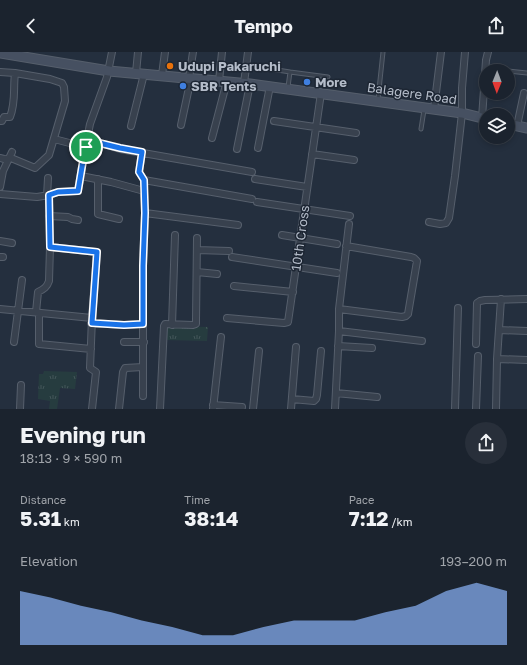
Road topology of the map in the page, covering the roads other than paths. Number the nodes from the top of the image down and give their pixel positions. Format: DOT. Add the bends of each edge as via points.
graph roads {
  1 [pos="112,52"];
  2 [pos="138,52"];
  3 [pos="165,52"];
  4 [pos="193,52"];
  5 [pos="222,52"];
  6 [pos="248,52"];
  7 [pos="383,52"];
  8 [pos="441,52"];
  9 [pos="465,52"];
  10 [pos="488,52"];
  11 [pos="0,53"];
  12 [pos="486,64"];
  13 [pos="271,69"];
  14 [pos="109,71"];
  15 [pos="0,72"];
  16 [pos="290,72"];
  17 [pos="515,72"];
  18 [pos="15,73"];
  19 [pos="140,73"];
  20 [pos="527,73"];
  21 [pos="162,75"];
  22 [pos="328,77"];
  23 [pos="190,78"];
  24 [pos="223,81"];
  25 [pos="247,84"];
  26 [pos="270,86"];
  27 [pos="288,89"];
  28 [pos="321,93"];
  29 [pos="524,93"];
  30 [pos="378,101"];
  31 [pos="424,108"];
  32 [pos="434,109"];
  33 [pos="462,113"];
  34 [pos="479,117"];
  35 [pos="515,117"];
  36 [pos="0,121"];
  37 [pos="274,121"];
  38 [pos="181,125"];
  39 [pos="131,126"];
  40 [pos="515,126"];
  41 [pos="316,127"];
  42 [pos="527,128"];
  43 [pos="421,129"];
  44 [pos="356,133"];
  45 [pos="212,138"];
  46 [pos="54,139"];
  47 [pos="87,140"];
  48 [pos="86,147"];
  49 [pos="258,148"];
  50 [pos="237,149"];
  51 [pos="142,152"];
  52 [pos="312,154"];
  53 [pos="10,155"];
  54 [pos="0,158"];
  55 [pos="354,160"];
  56 [pos="252,172"];
  57 [pos="81,176"];
  58 [pos="48,178"];
  59 [pos="98,179"];
  60 [pos="255,179"];
  61 [pos="144,180"];
  62 [pos="307,187"];
  63 [pos="0,188"];
  64 [pos="144,191"];
  65 [pos="0,194"];
  66 [pos="48,196"];
  67 [pos="305,209"];
  68 [pos="145,213"];
  69 [pos="49,216"];
  70 [pos="350,216"];
  71 [pos="119,219"];
  72 [pos="78,220"];
  73 [pos="429,222"];
  74 [pos="349,224"];
  75 [pos="238,225"];
  76 [pos="175,234"];
  77 [pos="282,235"];
  78 [pos="197,238"];
  79 [pos="300,238"];
  80 [pos="0,241"];
  81 [pos="12,243"];
  82 [pos="337,244"];
  83 [pos="346,246"];
  84 [pos="50,247"];
  85 [pos="197,250"];
  86 [pos="296,267"];
  87 [pos="197,272"];
  88 [pos="337,273"];
  89 [pos="217,274"];
  90 [pos="22,280"];
  91 [pos="234,286"];
  92 [pos="293,292"];
  93 [pos="501,299"];
  94 [pos="527,299"];
  95 [pos="458,308"];
  96 [pos="0,309"];
  97 [pos="339,309"];
  98 [pos="18,310"];
  99 [pos="38,313"];
  100 [pos="227,318"];
  101 [pos="92,320"];
  102 [pos="143,324"];
  103 [pos="172,325"];
  104 [pos="499,330"];
  105 [pos="339,331"];
  106 [pos="527,331"];
  107 [pos="221,337"];
  108 [pos="422,341"];
  109 [pos="14,342"];
  110 [pos="124,342"];
  111 [pos="144,342"];
  112 [pos="476,344"];
  113 [pos="338,346"];
  114 [pos="296,348"];
  115 [pos="372,348"];
  116 [pos="91,349"];
  117 [pos="259,351"];
  118 [pos="322,351"];
  119 [pos="478,356"];
  120 [pos="497,359"];
  121 [pos="527,360"];
  122 [pos="143,367"];
  123 [pos="21,385"];
  124 [pos="336,393"];
  125 [pos="143,396"];
  126 [pos="376,397"];
  127 [pos="292,399"];
  128 [pos="213,407"];
  129 [pos="242,407"];
  130 [pos="20,409"];
  131 [pos="92,409"];
  132 [pos="119,409"];
  133 [pos="160,409"];
  134 [pos="253,409"];
  135 [pos="291,409"];
  136 [pos="335,409"];
  137 [pos="455,409"];
  138 [pos="476,409"];
  139 [pos="496,409"];
  1 -- 14 [label="street"];
  2 -- 19 [label="street"];
  3 -- 21 [label="street"];
  4 -- 23 [label="street"];
  5 -- 24 [label="street"];
  6 -- 25 [label="street"];
  7 -- 30 [label="lane"];
  8 -- 32 [label="street"];
  9 -- 33 [label="street"];
  10 -- 12 [label="street"];
  11 -- 14 [label="street, Balagere Road"];
  13 -- 16 [label="lane"];
  14 -- 19 [label="street, Balagere Road"];
  14 -- 47 [label="street" via="90,124"];
  15 -- 18 [label="street"];
  16 -- 22 [label="lane"];
  16 -- 27 [label="lane"];
  17 -- 20 [label="lane"];
  18 -- 36 [label="street" via="13,109 10,117 4,117"];
  18 -- 46 [label="street" via="62,83 65,101"];
  19 -- 21 [label="street, Balagere Road"];
  19 -- 39 [label="street"];
  21 -- 23 [label="street, Balagere Road"];
  23 -- 24 [label="street, Balagere Road"];
  23 -- 38 [label="street"];
  24 -- 25 [label="street, Balagere Road"];
  24 -- 45 [label="street"];
  25 -- 26 [label="street, Balagere Road"];
  25 -- 50 [label="street"];
  26 -- 27 [label="street, Balagere Road"];
  26 -- 49 [label="street"];
  27 -- 28 [label="street, Balagere Road"];
  28 -- 30 [label="street, Balagere Road"];
  28 -- 41 [label="street, 10th Cross"];
  29 -- 35 [label="street"];
  30 -- 31 [label="street, Balagere Road"];
  31 -- 32 [label="street, Balagere Road"];
  31 -- 43 [label="lane"];
  32 -- 33 [label="street, Balagere Road"];
  33 -- 34 [label="street, Balagere Road"];
  33 -- 73 [label="street" via="449,218 446,223"];
  37 -- 41 [label="street"];
  40 -- 42 [label="street"];
  41 -- 44 [label="street"];
  41 -- 52 [label="street, 10th Cross"];
  46 -- 48 [label="street"];
  46 -- 53 [label="street" via="49,155 35,168"];
  47 -- 48 [label="street"];
  47 -- 51 [label="street"];
  48 -- 57 [label="street"];
  51 -- 56 [label="street"];
  51 -- 61 [label="street" via="139,172"];
  52 -- 55 [label="street"];
  52 -- 62 [label="street, 10th Cross"];
  53 -- 54 [label="street" via="4,159"];
  53 -- 63 [label="street" via="3,171"];
  57 -- 59 [label="street"];
  57 -- 66 [label="street" via="78,191 58,192"];
  58 -- 66 [label="street"];
  59 -- 64 [label="street"];
  59 -- 71 [label="street" via="98,214"];
  60 -- 62 [label="street"];
  61 -- 64 [label="street"];
  61 -- 67 [label="street"];
  62 -- 67 [label="street, 10th Cross"];
  64 -- 68 [label="street"];
  65 -- 66 [label="street"];
  66 -- 69 [label="street"];
  67 -- 70 [label="street"];
  67 -- 79 [label="street, 10th Cross"];
  68 -- 75 [label="street"];
  68 -- 102 [label="street"];
  69 -- 72 [label="street"];
  69 -- 84 [label="street"];
  74 -- 83 [label="street"];
  76 -- 103 [label="street"];
  77 -- 79 [label="street"];
  78 -- 85 [label="street"];
  79 -- 82 [label="street"];
  79 -- 86 [label="street, 10th Cross"];
  80 -- 81 [label="street"];
  83 -- 97 [label="street"];
  83 -- 97 [label="street" via="411,257 417,261 410,308 406,316"];
  84 -- 99 [label="street" via="49,281 44,289 38,292"];
  84 -- 101 [label="street" via="97,252"];
  85 -- 86 [label="street"];
  85 -- 87 [label="street"];
  86 -- 88 [label="street"];
  86 -- 92 [label="street, 10th Cross"];
  87 -- 89 [label="street"];
  87 -- 103 [label="street" via="196,324"];
  90 -- 98 [label="street"];
  91 -- 92 [label="street"];
  92 -- 100 [label="street, 10th Cross" via="288,322"];
  93 -- 94 [label="street"];
  93 -- 104 [label="street"];
  93 -- 112 [label="street" via="477,303"];
  95 -- 137 [label="street"];
  96 -- 98 [label="street"];
  97 -- 105 [label="street"];
  98 -- 99 [label="street"];
  98 -- 109 [label="street"];
  99 -- 101 [label="street"];
  99 -- 116 [label="street" via="38,344"];
  101 -- 102 [label="street" via="124,325"];
  101 -- 116 [label="street"];
  102 -- 111 [label="street"];
  103 -- 133 [label="street" via="165,324 163,331"];
  104 -- 106 [label="street"];
  104 -- 120 [label="street"];
  105 -- 108 [label="street"];
  105 -- 113 [label="street"];
  107 -- 128 [label="street"];
  110 -- 111 [label="street"];
  111 -- 122 [label="street"];
  113 -- 115 [label="street"];
  113 -- 124 [label="street"];
  114 -- 127 [label="street"];
  116 -- 131 [label="street" via="90,368 96,372"];
  117 -- 134 [label="street"];
  118 -- 127 [label="street" via="316,400"];
  119 -- 138 [label="street"];
  120 -- 121 [label="street"];
  120 -- 139 [label="street"];
  122 -- 125 [label="street"];
  122 -- 132 [label="street" via="125,368"];
  123 -- 130 [label="street"];
  124 -- 126 [label="street"];
  124 -- 136 [label="street"];
  127 -- 135 [label="street"];
  128 -- 129 [label="street"];
}
